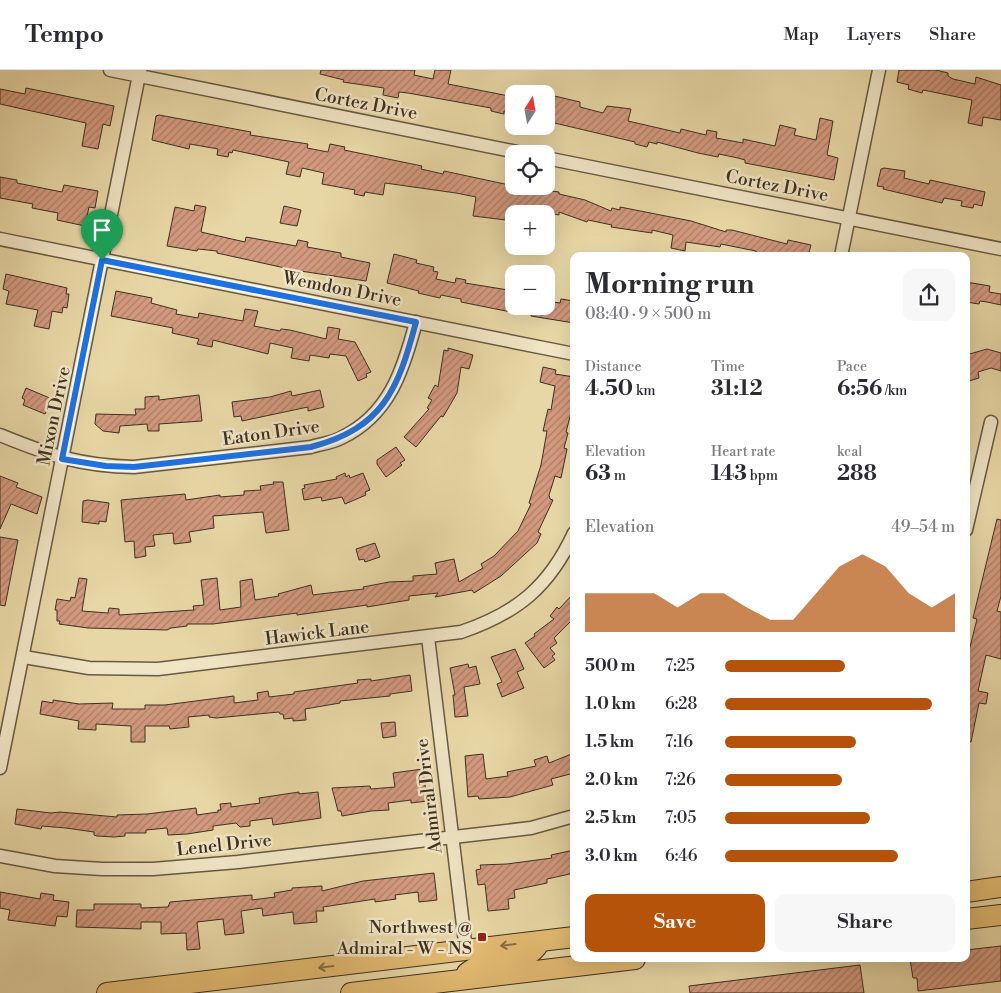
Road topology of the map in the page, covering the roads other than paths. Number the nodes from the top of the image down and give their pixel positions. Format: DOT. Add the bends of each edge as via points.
graph roads {
  1 [pos="110,70"];
  2 [pos="879,70"];
  3 [pos="140,73"];
  4 [pos="505,150"];
  5 [pos="555,160"];
  6 [pos="850,219"];
  7 [pos="0,239"];
  8 [pos="1001,249"];
  9 [pos="842,252"];
  10 [pos="102,260"];
  11 [pos="416,322"];
  12 [pos="570,353"];
  13 [pos="990,422"];
  14 [pos="0,435"];
  15 [pos="62,459"];
  16 [pos="970,512"];
  17 [pos="570,542"];
  18 [pos="428,637"];
  19 [pos="24,657"];
  20 [pos="0,768"];
  21 [pos="570,817"];
  22 [pos="452,837"];
  23 [pos="0,856"];
  24 [pos="1001,888"];
  25 [pos="970,892"];
  26 [pos="1001,915"];
  27 [pos="970,919"];
  28 [pos="570,937"];
  29 [pos="540,941"];
  30 [pos="466,950"];
  31 [pos="605,962"];
  32 [pos="464,979"];
  33 [pos="230,986"];
  34 [pos="107,993"];
  35 [pos="351,993"];
  1 -- 3 [label="street, Cortez Drive"];
  2 -- 6 [label="street"];
  3 -- 4 [label="street, Cortez Drive"];
  3 -- 10 [label="street, Mixon Drive"];
  5 -- 6 [label="street, Cortez Drive"];
  6 -- 8 [label="street, Cortez Drive"];
  6 -- 9 [label="street"];
  7 -- 10 [label="street, Wemdon Drive"];
  10 -- 11 [label="street, Wemdon Drive"];
  10 -- 15 [label="street, Mixon Drive"];
  11 -- 12 [label="street, Wemdon Drive"];
  11 -- 15 [label="street, Eaton Drive" via="405,364 390,394 372,417 339,440 311,447 148,466 106,466"];
  13 -- 16 [label="street"];
  14 -- 15 [label="street, Eaton Drive"];
  15 -- 19 [label="street, Mixon Drive"];
  17 -- 18 [label="street, Hawick Lane" via="561,561 536,590 506,613 461,632"];
  18 -- 19 [label="street, Hawick Lane" via="158,669 89,668"];
  18 -- 22 [label="street, Admiral Drive"];
  19 -- 20 [label="street, Mixon Drive"];
  21 -- 22 [label="street, Lenel Drive" via="531,828"];
  22 -- 23 [label="street, Lenel Drive" via="154,869 54,866"];
  22 -- 30 [label="street, Admiral Drive"];
  24 -- 25 [label="main road"];
  26 -- 27 [label="main road"];
  28 -- 29 [label="main road"];
  29 -- 30 [label="main road, one-way"];
  29 -- 32 [label="main road" via="531,953 477,966"];
  30 -- 33 [label="main road, one-way"];
  31 -- 32 [label="main road"];
  32 -- 35 [label="main road"];
  33 -- 34 [label="main road"];
}
